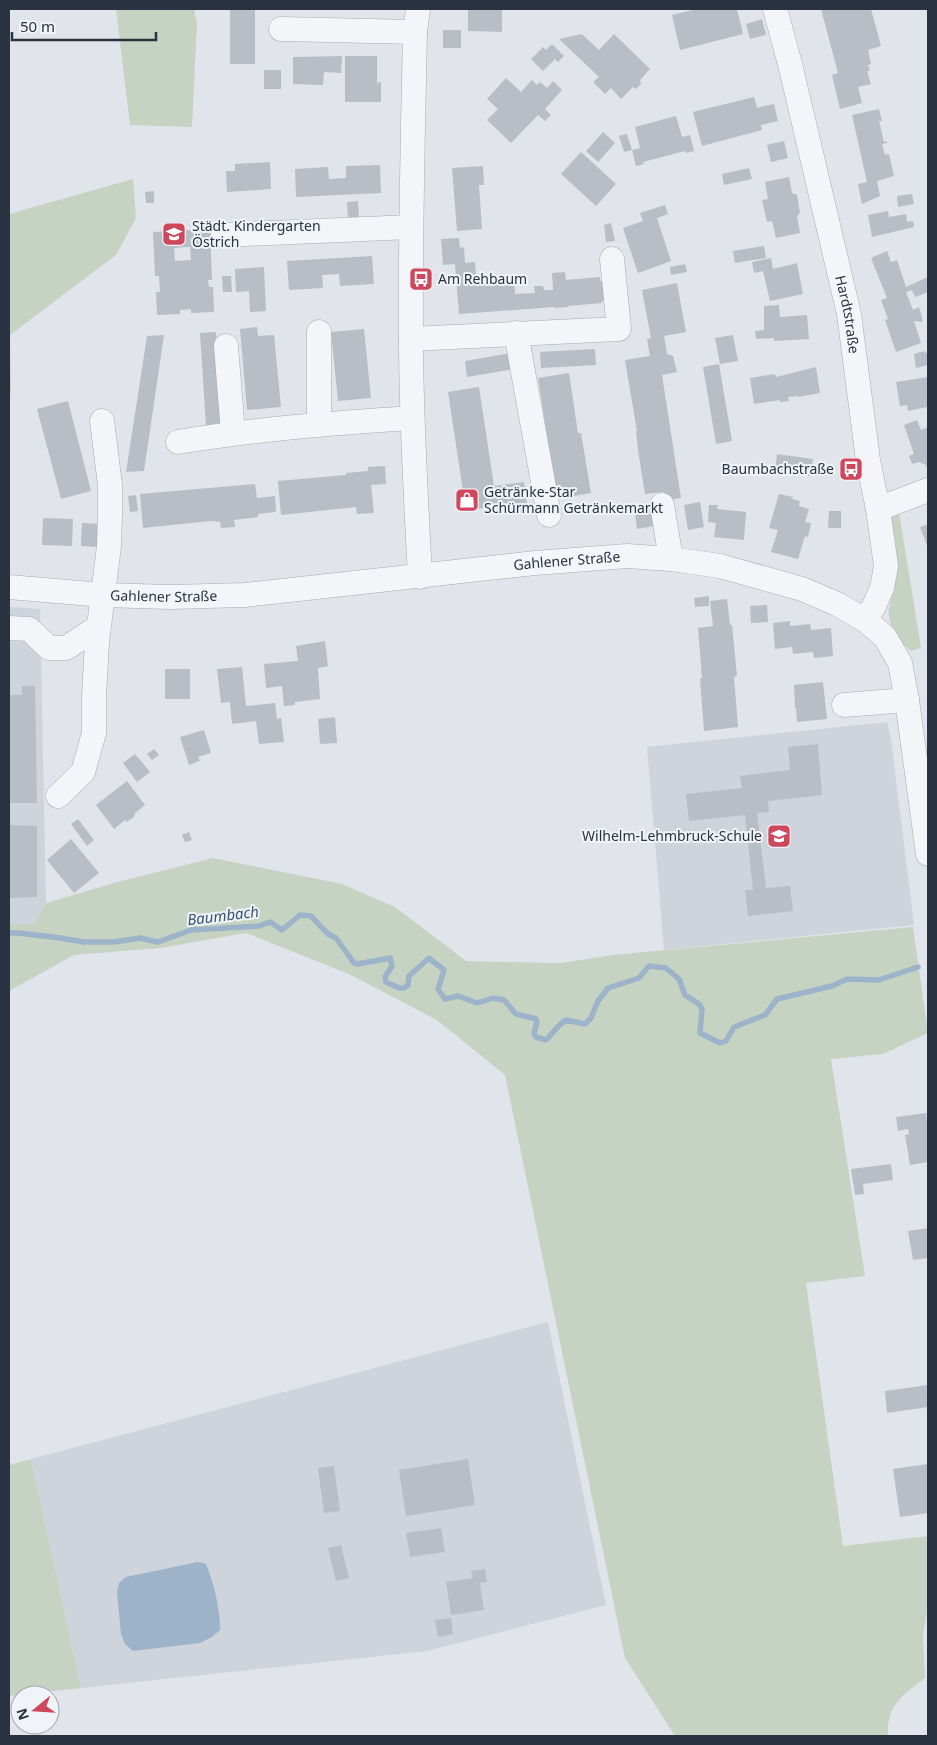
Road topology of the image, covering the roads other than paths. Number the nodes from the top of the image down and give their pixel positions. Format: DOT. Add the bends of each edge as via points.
graph roads {
  1 [pos="418,9"];
  2 [pos="775,9"];
  3 [pos="281,29"];
  4 [pos="415,32"];
  5 [pos="411,227"];
  6 [pos="223,235"];
  7 [pos="612,259"];
  8 [pos="319,332"];
  9 [pos="516,333"];
  10 [pos="411,338"];
  11 [pos="226,346"];
  12 [pos="412,418"];
  13 [pos="102,421"];
  14 [pos="319,424"];
  15 [pos="233,433"];
  16 [pos="178,442"];
  17 [pos="928,490"];
  18 [pos="662,505"];
  19 [pos="878,508"];
  20 [pos="549,516"];
  21 [pos="671,559"];
  22 [pos="420,577"];
  23 [pos="9,587"];
  24 [pos="103,595"];
  25 [pos="864,620"];
  26 [pos="98,627"];
  27 [pos="9,628"];
  28 [pos="907,700"];
  29 [pos="844,705"];
  30 [pos="58,796"];
  31 [pos="928,854"];
  1 -- 4 [label="street"];
  2 -- 19 [label="street, Hardtstraße" via="849,314 868,460"];
  3 -- 4 [label="street"];
  4 -- 5 [label="street"];
  5 -- 6 [label="street"];
  5 -- 10 [label="street"];
  7 -- 9 [label="street" via="619,329"];
  8 -- 14 [label="street"];
  9 -- 10 [label="street"];
  9 -- 20 [label="street"];
  10 -- 12 [label="street"];
  11 -- 15 [label="street"];
  12 -- 14 [label="street"];
  12 -- 22 [label="street"];
  13 -- 24 [label="street" via="110,485 109,546"];
  14 -- 15 [label="street"];
  15 -- 16 [label="street"];
  17 -- 19 [label="street"];
  18 -- 21 [label="street"];
  19 -- 25 [label="street, Hardtstraße" via="886,566 882,588"];
  21 -- 22 [label="street, Gahlener Straße" via="627,556"];
  21 -- 25 [label="street, Gahlener Straße" via="720,566 802,589"];
  22 -- 24 [label="street, Gahlener Straße" via="245,595 171,598"];
  23 -- 24 [label="street, Gahlener Straße"];
  24 -- 26 [label="street"];
  25 -- 28 [label="street, Gahlener Straße" via="885,637 900,662"];
  26 -- 27 [label="street" via="66,648 49,648 29,630"];
  26 -- 30 [label="street" via="94,733 83,772"];
  28 -- 29 [label="street"];
  28 -- 31 [label="street, Gahlener Straße"];
}
